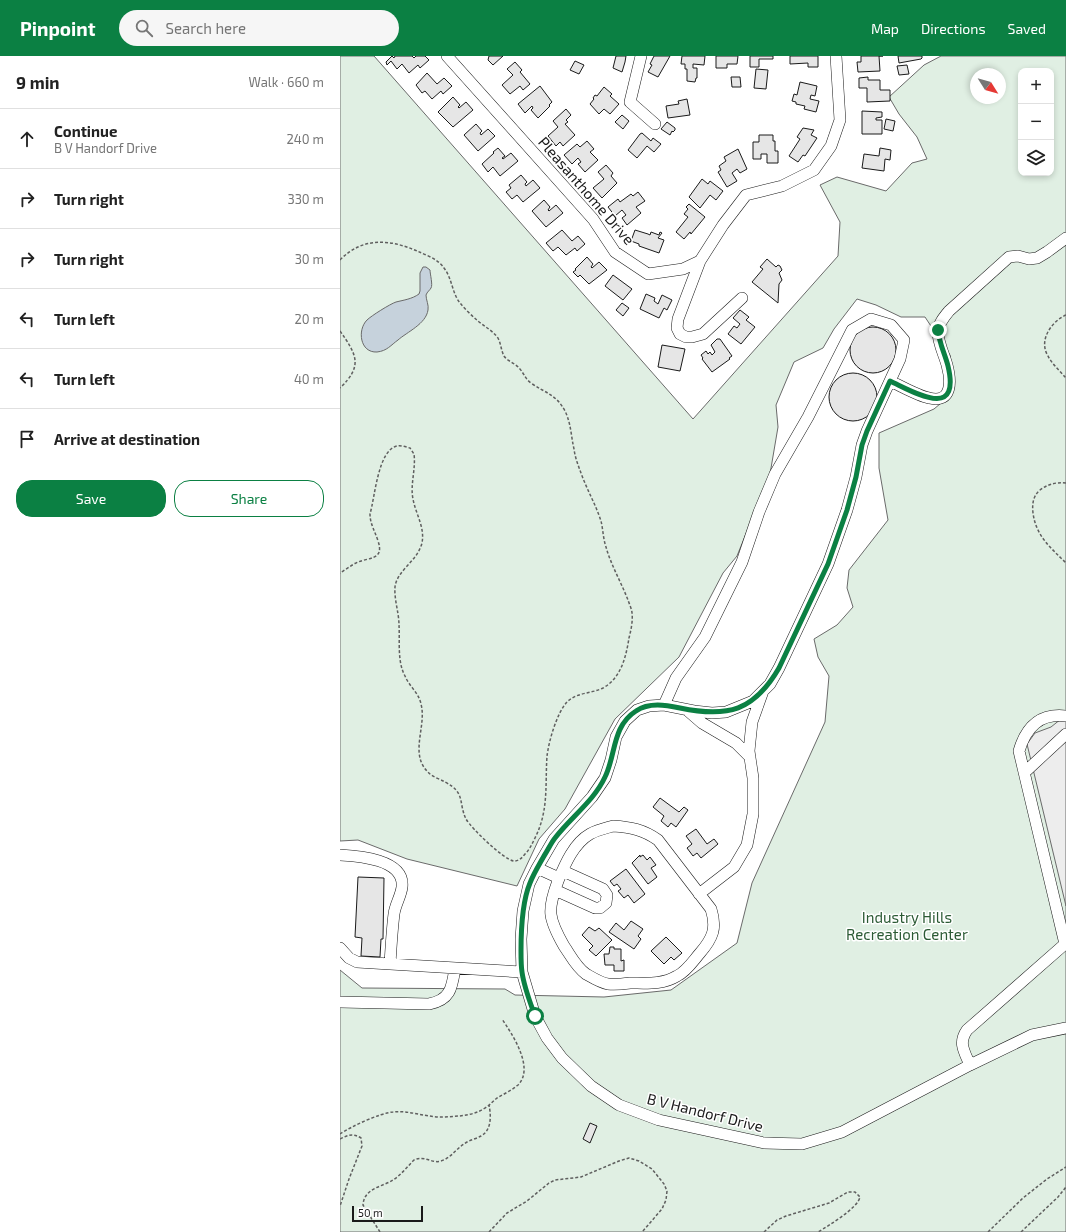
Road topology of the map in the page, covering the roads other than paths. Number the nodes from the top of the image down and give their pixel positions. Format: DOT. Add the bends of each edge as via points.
graph roads {
  1 [pos="447,56"];
  2 [pos="641,56"];
  3 [pos="836,56"];
  4 [pos="656,124"];
  5 [pos="1066,238"];
  6 [pos="700,261"];
  7 [pos="742,298"];
  8 [pos="890,381"];
  9 [pos="762,693"];
  10 [pos="664,705"];
  11 [pos="687,710"];
  12 [pos="1066,716"];
  13 [pos="1066,734"];
  14 [pos="750,757"];
  15 [pos="1024,773"];
  16 [pos="340,855"];
  17 [pos="537,868"];
  18 [pos="561,874"];
  19 [pos="554,890"];
  20 [pos="700,894"];
  21 [pos="340,948"];
  22 [pos="390,964"];
  23 [pos="455,968"];
  24 [pos="522,972"];
  25 [pos="340,1002"];
  26 [pos="1066,1028"];
  27 [pos="970,1065"];
  1 -- 6 [label="street, Pleasanthome Drive" via="593,219 615,252 648,274 683,269"];
  2 -- 4 [label="street" via="630,102"];
  3 -- 6 [label="street" via="840,120 831,146 814,170 782,186 746,195"];
  5 -- 8 [label="street" via="1037,258 1009,257 958,302 942,320 938,330 939,339 950,377 950,388 946,394 939,399 929,398"];
  6 -- 7 [label="street" via="678,319 677,328 680,334 686,337 703,334"];
  8 -- 9 [label="street" via="862,445 847,510 828,564 779,668"];
  8 -- 10 [label="street" via="900,358 904,340 891,326 871,319 852,330 808,417 775,474 742,562 705,637 676,678"];
  9 -- 11 [label="street" via="753,701 726,712"];
  9 -- 14 [label="street" via="752,722"];
  10 -- 11 [label="street"];
  10 -- 17 [label="street, B V Handorf Drive" via="636,710 625,721 616,737 605,778 554,839"];
  11 -- 14 [label="street" via="702,723 736,743"];
  12 -- 15 [label="street" via="1045,717 1028,730 1018,751"];
  13 -- 15 [label="street"];
  14 -- 20 [label="street" via="753,814 747,845 734,867"];
  15 -- 27 [label="street" via="1066,944 967,1030 962,1044"];
  16 -- 22 [label="street" via="373,858 399,874 402,887 394,913"];
  17 -- 18 [label="street"];
  17 -- 24 [label="street, B V Handorf Drive" via="529,884 523,911"];
  18 -- 19 [label="street"];
  18 -- 19 [label="street" via="602,889 607,895 606,903 600,908 594,908"];
  18 -- 20 [label="street" via="579,843 590,834 613,826 626,827 639,829 658,840"];
  19 -- 20 [label="street" via="550,911 556,932 576,966 607,984 659,983 678,976 687,969 708,944 714,927 711,909"];
  21 -- 22 [label="street" via="357,962"];
  22 -- 23 [label="street"];
  23 -- 24 [label="street"];
  23 -- 25 [label="street" via="449,993 438,1002"];
  24 -- 27 [label="street, B V Handorf Drive" via="535,1016 547,1038 562,1058 591,1086 619,1105 659,1120 764,1143 802,1144 842,1132"];
  26 -- 27 [label="street, B V Handorf Drive" via="1032,1035"];
}
